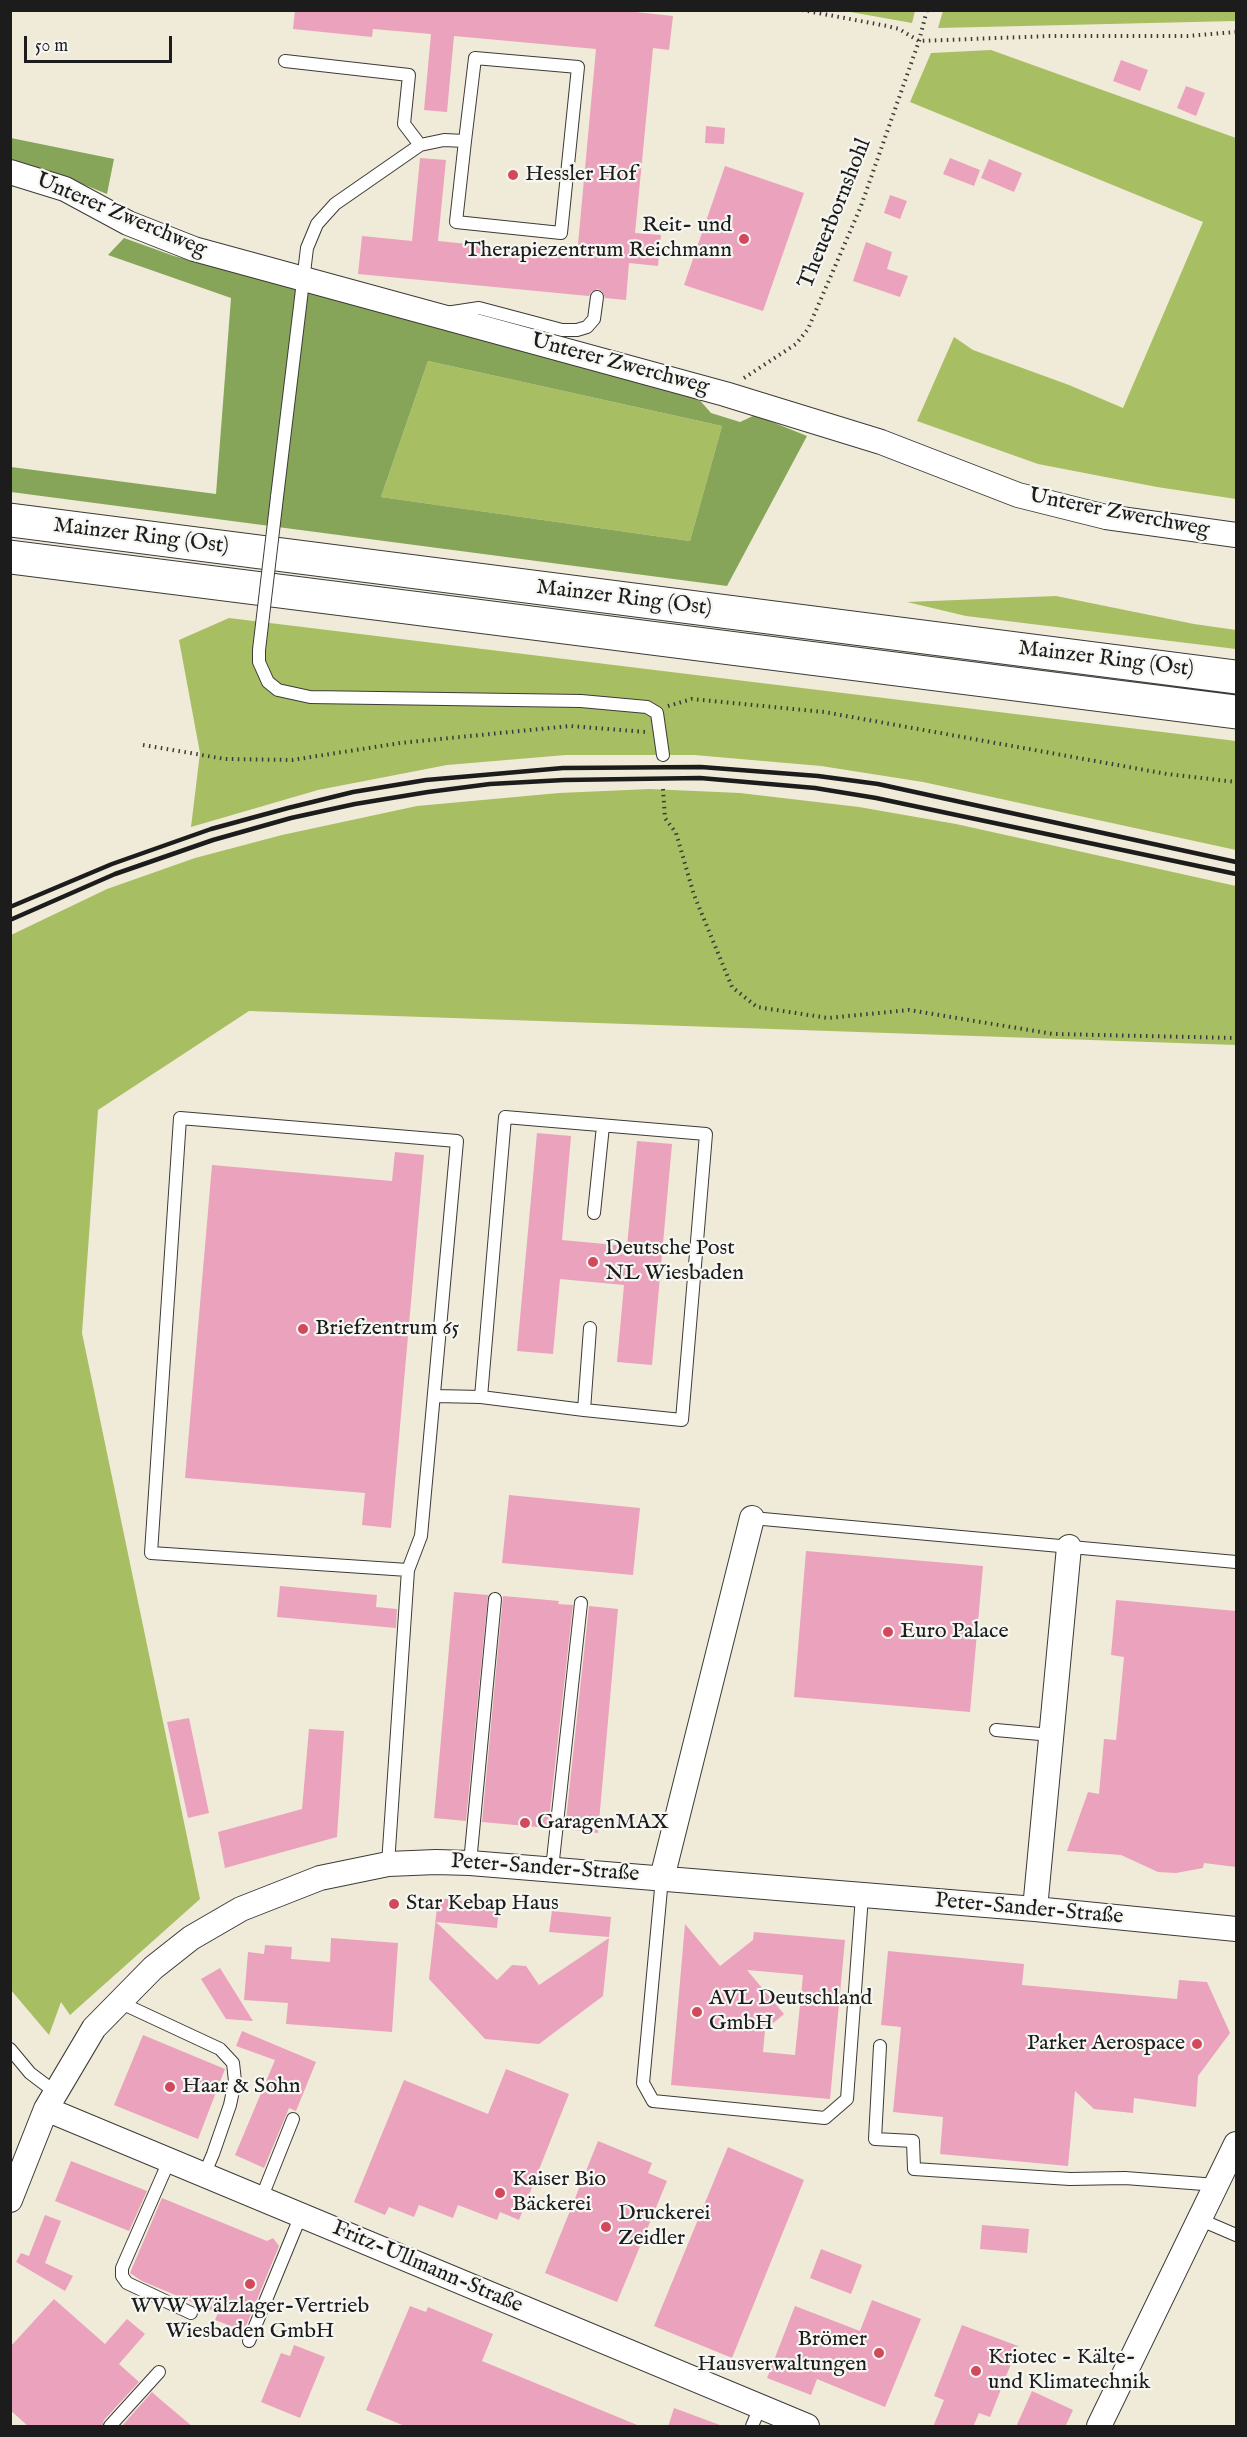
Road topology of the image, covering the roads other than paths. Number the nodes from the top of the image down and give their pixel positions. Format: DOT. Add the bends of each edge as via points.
graph roads {
  1 [pos="285,61"];
  2 [pos="465,141"];
  3 [pos="420,145"];
  4 [pos="10,172"];
  5 [pos="302,280"];
  6 [pos="597,297"];
  7 [pos="436,316"];
  8 [pos="10,520"];
  9 [pos="1236,535"];
  10 [pos="10,557"];
  11 [pos="1236,677"];
  12 [pos="1236,712"];
  13 [pos="663,755"];
  14 [pos="603,1126"];
  15 [pos="594,1213"];
  16 [pos="590,1328"];
  17 [pos="435,1396"];
  18 [pos="481,1397"];
  19 [pos="584,1410"];
  20 [pos="752,1518"];
  21 [pos="1069,1547"];
  22 [pos="1236,1562"];
  23 [pos="408,1570"];
  24 [pos="495,1599"];
  25 [pos="581,1602"];
  26 [pos="996,1730"];
  27 [pos="1051,1735"];
  28 [pos="470,1863"];
  29 [pos="388,1864"];
  30 [pos="552,1869"];
  31 [pos="662,1878"];
  32 [pos="862,1896"];
  33 [pos="1035,1909"];
  34 [pos="1236,1929"];
  35 [pos="119,2002"];
  36 [pos="880,2046"];
  37 [pos="10,2049"];
  38 [pos="51,2101"];
  39 [pos="293,2119"];
  40 [pos="1236,2144"];
  41 [pos="169,2161"];
  42 [pos="204,2175"];
  43 [pos="1217,2186"];
  44 [pos="261,2199"];
  45 [pos="10,2200"];
  46 [pos="301,2215"];
  47 [pos="1201,2220"];
  48 [pos="1236,2235"];
  49 [pos="191,2313"];
  50 [pos="249,2341"];
  51 [pos="159,2372"];
  52 [pos="756,2417"];
  53 [pos="110,2427"];
  54 [pos="807,2427"];
  55 [pos="1100,2427"];
  1 -- 3 [label="lane" via="409,75 404,124"];
  2 -- 2 [label="lane" via="475,58 578,67 561,233 456,222"];
  2 -- 3 [label="lane"];
  3 -- 5 [label="lane" via="335,204 317,224 306,248"];
  4 -- 5 [label="street, Unterer Zwerchweg" via="65,189 170,241"];
  5 -- 7 [label="street, Unterer Zwerchweg"];
  5 -- 13 [label="lane, bridge" via="259,650 259,662 268,682 278,690 310,698 581,701 647,707 657,713"];
  6 -- 7 [label="lane" via="594,319 577,330 562,330 479,308"];
  7 -- 9 [label="street, Unterer Zwerchweg" via="725,394 881,442 1018,495 1106,516"];
  8 -- 11 [label="highway, Mainzer Ring (Ost)"];
  10 -- 12 [label="highway, Mainzer Ring (Ost)"];
  14 -- 15 [label="lane"];
  14 -- 18 [label="lane" via="505,1117"];
  14 -- 19 [label="lane" via="706,1134 682,1420"];
  16 -- 19 [label="lane"];
  17 -- 18 [label="lane"];
  17 -- 23 [label="lane" via="421,1536"];
  17 -- 23 [label="lane" via="458,1141 180,1118 151,1553"];
  18 -- 19 [label="lane"];
  20 -- 21 [label="lane"];
  20 -- 31 [label="street"];
  21 -- 22 [label="lane"];
  21 -- 27 [label="street"];
  23 -- 29 [label="lane"];
  24 -- 28 [label="lane"];
  25 -- 30 [label="lane"];
  26 -- 27 [label="lane"];
  27 -- 33 [label="street"];
  28 -- 29 [label="street, Peter-Sander-Straße"];
  28 -- 30 [label="street, Peter-Sander-Straße"];
  29 -- 35 [label="street, Peter-Sander-Straße" via="320,1878 276,1893 220,1920 153,1968"];
  30 -- 31 [label="street, Peter-Sander-Straße"];
  31 -- 32 [label="street, Peter-Sander-Straße"];
  31 -- 32 [label="lane" via="643,2083 653,2101 825,2118 848,2099"];
  32 -- 33 [label="street, Peter-Sander-Straße"];
  33 -- 34 [label="street, Peter-Sander-Straße"];
  35 -- 38 [label="street, Peter-Sander-Straße" via="94,2028"];
  35 -- 42 [label="lane" via="220,2049 233,2063 235,2081 230,2105"];
  36 -- 43 [label="lane" via="875,2139 913,2141 915,2169"];
  37 -- 38 [label="lane"];
  38 -- 41 [label="street, Fritz-Ullmann-Straße"];
  38 -- 45 [label="street, Peter-Sander-Straße"];
  39 -- 44 [label="lane"];
  40 -- 43 [label="street"];
  41 -- 42 [label="street, Fritz-Ullmann-Straße"];
  41 -- 49 [label="lane" via="122,2268 122,2276 127,2283"];
  42 -- 44 [label="street, Fritz-Ullmann-Straße"];
  43 -- 47 [label="street"];
  44 -- 46 [label="street, Fritz-Ullmann-Straße"];
  46 -- 50 [label="lane"];
  46 -- 52 [label="street, Fritz-Ullmann-Straße"];
  47 -- 48 [label="lane"];
  47 -- 55 [label="street"];
  51 -- 53 [label="lane"];
  52 -- 54 [label="street, Fritz-Ullmann-Straße"];
}
